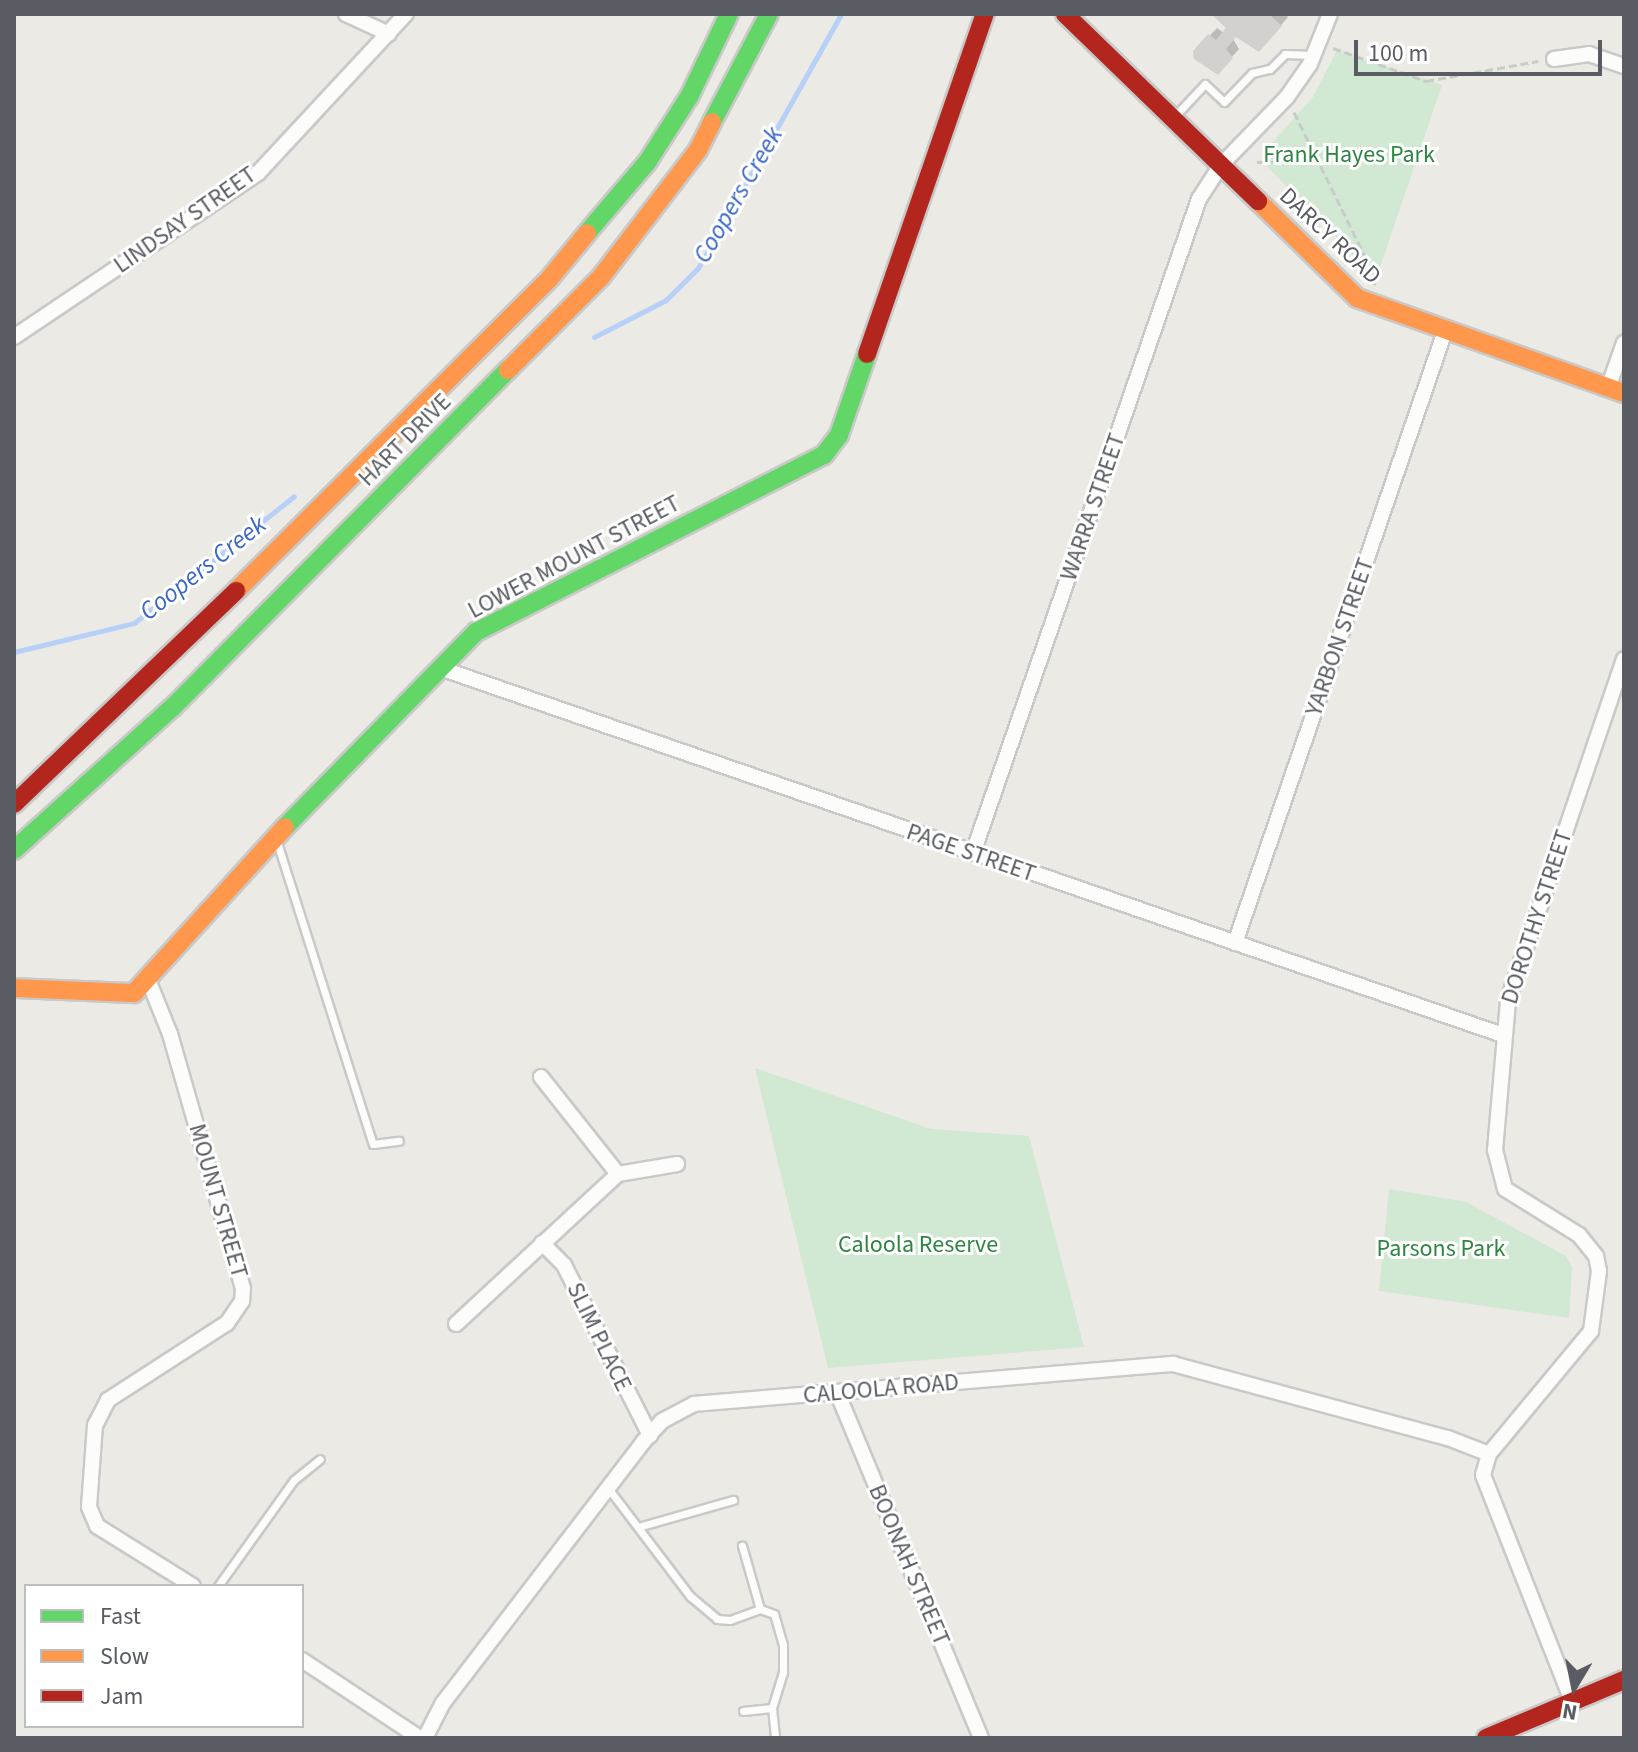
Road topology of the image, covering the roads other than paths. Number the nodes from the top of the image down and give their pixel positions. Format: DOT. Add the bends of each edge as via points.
graph roads {
  1 [pos="346,14"];
  2 [pos="406,14"];
  3 [pos="729,14"];
  4 [pos="769,14"];
  5 [pos="985,14"];
  6 [pos="1330,14"];
  7 [pos="1073,17"];
  8 [pos="389,34"];
  9 [pos="1317,49"];
  10 [pos="1554,59"];
  11 [pos="1624,66"];
  12 [pos="1173,119"];
  13 [pos="1221,165"];
  14 [pos="1445,331"];
  15 [pos="14,337"];
  16 [pos="1624,343"];
  17 [pos="1616,390"];
  18 [pos="1624,659"];
  19 [pos="440,668"];
  20 [pos="14,804"];
  21 [pos="275,837"];
  22 [pos="14,850"];
  23 [pos="973,853"];
  24 [pos="1235,943"];
  25 [pos="149,982"];
  26 [pos="14,988"];
  27 [pos="1503,1035"];
  28 [pos="541,1077"];
  29 [pos="399,1141"];
  30 [pos="677,1164"];
  31 [pos="618,1174"];
  32 [pos="542,1243"];
  33 [pos="456,1324"];
  34 [pos="837,1392"];
  35 [pos="650,1435"];
  36 [pos="1489,1454"];
  37 [pos="320,1459"];
  38 [pos="608,1488"];
  39 [pos="733,1500"];
  40 [pos="638,1527"];
  41 [pos="742,1546"];
  42 [pos="190,1584"];
  43 [pos="219,1584"];
  44 [pos="760,1609"];
  45 [pos="304,1661"];
  46 [pos="1624,1680"];
  47 [pos="1572,1701"];
  48 [pos="772,1708"];
  49 [pos="743,1711"];
  50 [pos="422,1738"];
  51 [pos="775,1738"];
  52 [pos="981,1738"];
  53 [pos="1486,1738"];
  1 -- 8 [label="street"];
  2 -- 8 [label="street, LINDSAY STREET"];
  3 -- 20 [label="main road, HART DRIVE" via="668,131 578,247 116,711"];
  4 -- 22 [label="main road, HART DRIVE" via="698,150 601,277 173,707"];
  5 -- 19 [label="main road, LOWER MOUNT STREET" via="832,446 809,463 476,632"];
  6 -- 9 [label="street, WARRA STREET"];
  7 -- 12 [label="main road, DARCY ROAD"];
  8 -- 15 [label="street, LINDSAY STREET" via="258,173"];
  9 -- 12 [label="lane" via="1285,54 1270,69 1252,73 1224,102 1205,84"];
  9 -- 13 [label="street, WARRA STREET" via="1287,97"];
  10 -- 11 [label="street" via="1589,54"];
  12 -- 13 [label="main road, DARCY ROAD"];
  13 -- 14 [label="main road, DARCY ROAD" via="1357,298"];
  13 -- 23 [label="street, WARRA STREET" via="1199,199"];
  14 -- 17 [label="main road, DARCY ROAD"];
  14 -- 24 [label="street, YARBON STREET"];
  16 -- 17 [label="street"];
  18 -- 27 [label="street, DOROTHY STREET" via="1508,1000"];
  19 -- 21 [label="main road, LOWER MOUNT STREET"];
  19 -- 23 [label="street, PAGE STREET"];
  21 -- 25 [label="main road, LOWER MOUNT STREET"];
  21 -- 29 [label="lane" via="373,1144"];
  23 -- 24 [label="street, PAGE STREET"];
  24 -- 27 [label="street, PAGE STREET"];
  25 -- 26 [label="main road, LOWER MOUNT STREET" via="119,996"];
  25 -- 42 [label="street, MOUNT STREET" via="175,1049 243,1288 242,1301 227,1323 108,1400 95,1425 88,1490 97,1526"];
  27 -- 36 [label="street, DOROTHY STREET" via="1498,1176 1518,1201 1589,1244 1599,1283 1597,1315 1582,1346"];
  28 -- 31 [label="street"];
  30 -- 31 [label="street"];
  31 -- 32 [label="street"];
  32 -- 33 [label="street"];
  32 -- 35 [label="street, SLIM PLACE" via="564,1265"];
  34 -- 35 [label="street, CALOOLA ROAD" via="694,1404 662,1421"];
  34 -- 36 [label="street, CALOOLA ROAD" via="1173,1364 1448,1438"];
  34 -- 52 [label="street, BOONAH STREET"];
  35 -- 38 [label="street, CALOOLA ROAD"];
  36 -- 47 [label="street" via="1483,1475 1486,1493"];
  37 -- 43 [label="lane" via="294,1480"];
  38 -- 40 [label="lane"];
  38 -- 50 [label="street, CALOOLA ROAD" via="443,1703"];
  39 -- 40 [label="lane"];
  40 -- 44 [label="lane" via="690,1596 717,1619"];
  41 -- 44 [label="lane"];
  44 -- 48 [label="lane" via="774,1614 783,1645 783,1672"];
  45 -- 50 [label="street"];
  46 -- 47 [label="main road"];
  47 -- 53 [label="main road"];
  48 -- 49 [label="lane"];
  48 -- 51 [label="lane"];
}
